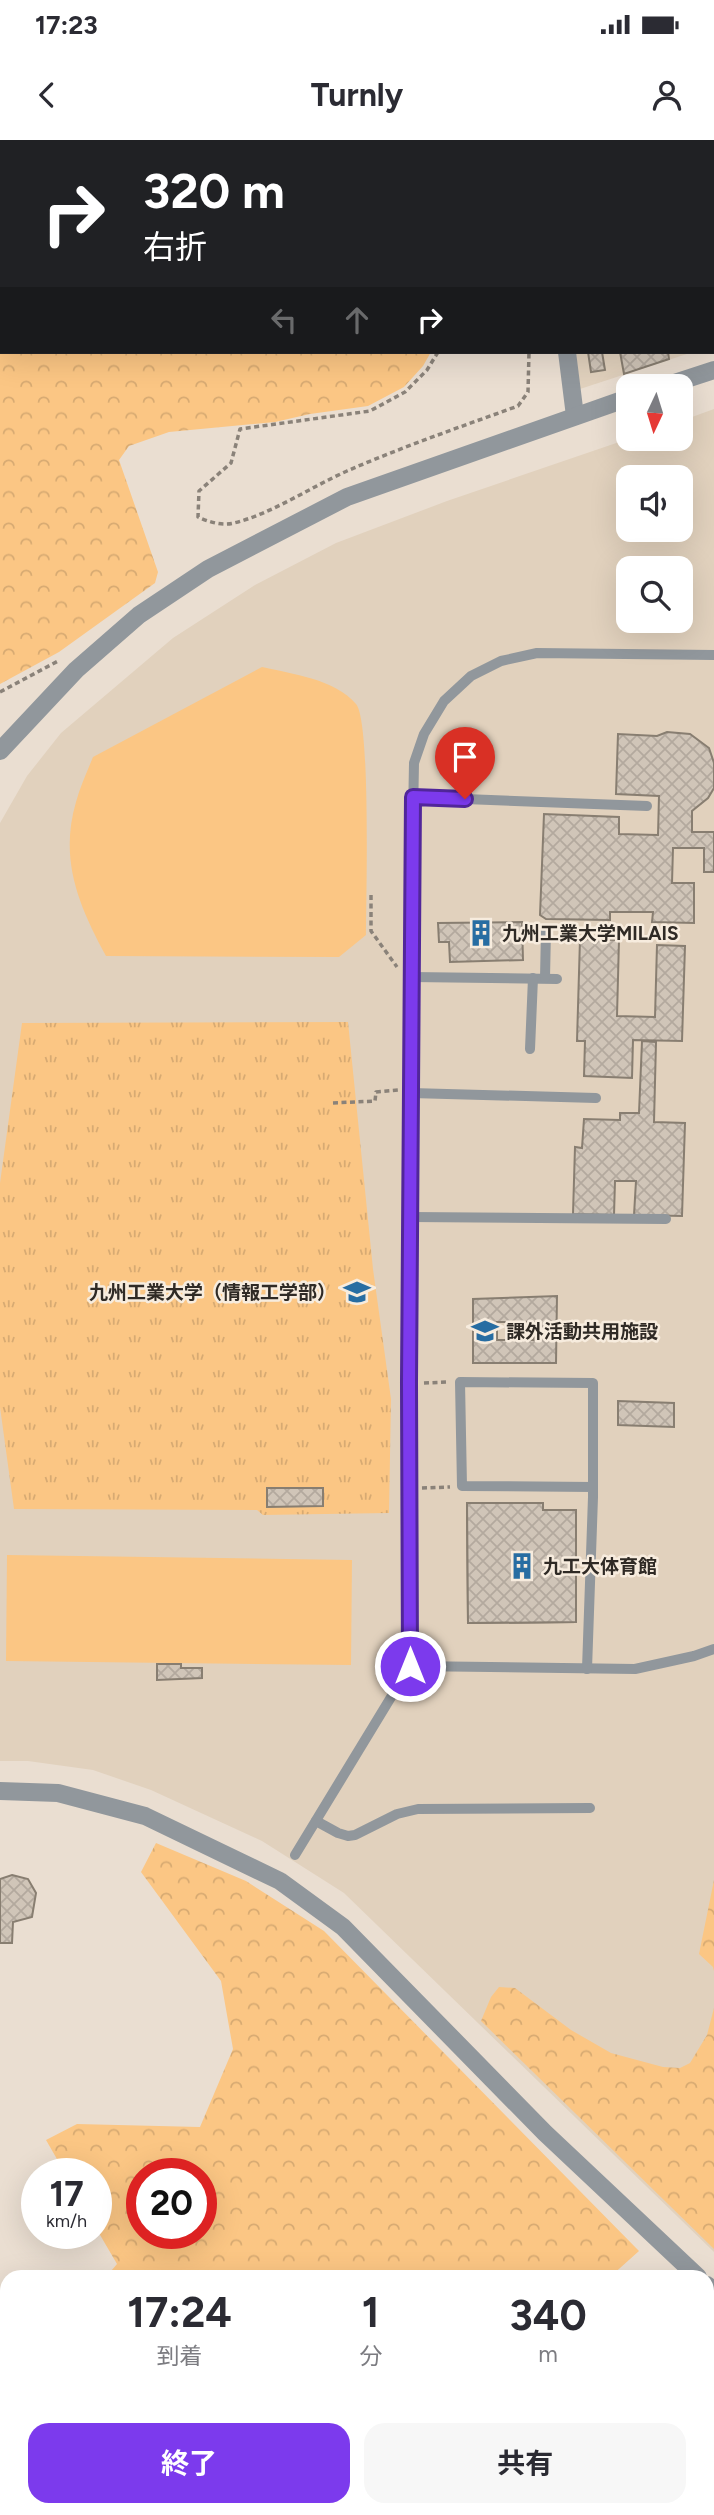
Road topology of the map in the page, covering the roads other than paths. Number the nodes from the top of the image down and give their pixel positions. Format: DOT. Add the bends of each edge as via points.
graph roads {
  1 [pos="567,354"];
  2 [pos="714,370"];
  3 [pos="693,377"];
  4 [pos="616,402"];
  5 [pos="575,416"];
  6 [pos="714,655"];
  7 [pos="0,751"];
  8 [pos="413,797"];
  9 [pos="646,806"];
  10 [pos="546,930"];
  11 [pos="412,977"];
  12 [pos="533,978"];
  13 [pos="530,1049"];
  14 [pos="411,1091"];
  15 [pos="596,1098"];
  16 [pos="411,1217"];
  17 [pos="666,1219"];
  18 [pos="593,1487"];
  19 [pos="714,1649"];
  20 [pos="410,1666"];
  21 [pos="587,1669"];
  22 [pos="0,1791"];
  23 [pos="590,1808"];
  24 [pos="316,1821"];
  25 [pos="295,1855"];
  26 [pos="691,2270"];
  1 -- 5 [label="street"];
  2 -- 3 [label="street"];
  4 -- 5 [label="street"];
  5 -- 7 [label="street" via="347,497 208,569 128,624 76,670"];
  6 -- 8 [label="lane" via="537,653 501,661 471,676 444,702 424,734 414,763"];
  8 -- 9 [label="lane"];
  8 -- 11 [label="lane"];
  10 -- 12 [label="lane" via="551,979"];
  11 -- 12 [label="lane"];
  11 -- 14 [label="lane"];
  12 -- 13 [label="lane"];
  14 -- 15 [label="lane"];
  14 -- 16 [label="lane"];
  16 -- 17 [label="lane"];
  16 -- 20 [label="lane"];
  18 -- 18 [label="lane" via="593,1383 460,1382 462,1486"];
  18 -- 21 [label="lane"];
  19 -- 21 [label="lane" via="635,1669"];
  20 -- 21 [label="lane"];
  20 -- 24 [label="lane"];
  22 -- 26 [label="street" via="58,1793 145,1816 280,1881 344,1927 545,2133"];
  23 -- 24 [label="lane" via="418,1809 397,1814 355,1836"];
  24 -- 25 [label="lane"];
}
